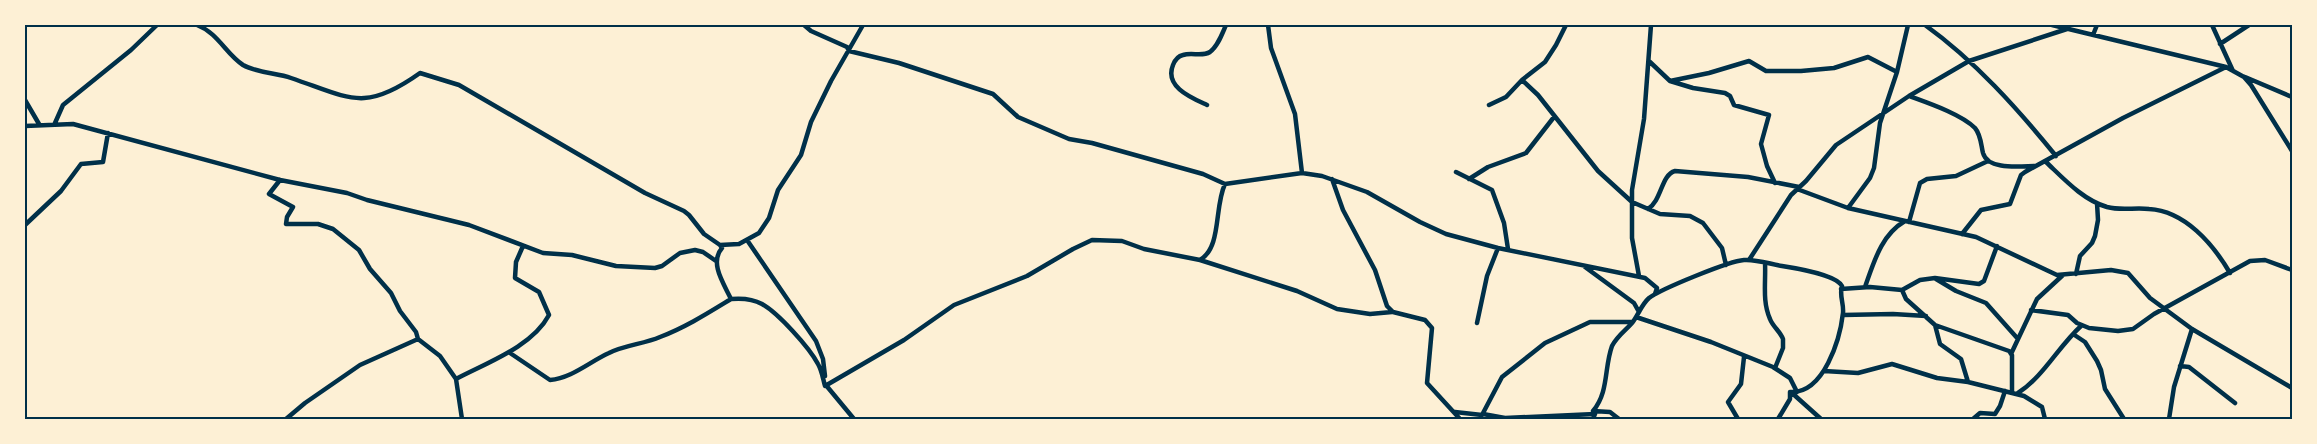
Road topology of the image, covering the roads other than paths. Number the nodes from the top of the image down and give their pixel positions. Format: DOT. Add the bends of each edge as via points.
graph roads {
  1 [pos="157,25"];
  2 [pos="197,25"];
  3 [pos="804,25"];
  4 [pos="863,25"];
  5 [pos="1226,25"];
  6 [pos="1268,25"];
  7 [pos="1566,25"];
  8 [pos="1651,25"];
  9 [pos="1908,25"];
  10 [pos="1925,25"];
  11 [pos="2052,25"];
  12 [pos="2097,25"];
  13 [pos="2212,25"];
  14 [pos="2249,25"];
  15 [pos="2068,29"];
  16 [pos="2093,35"];
  17 [pos="2220,44"];
  18 [pos="849,51"];
  19 [pos="1969,61"];
  20 [pos="1650,62"];
  21 [pos="2226,67"];
  22 [pos="2233,71"];
  23 [pos="1897,72"];
  24 [pos="2244,77"];
  25 [pos="1522,80"];
  26 [pos="1670,82"];
  27 [pos="1909,96"];
  28 [pos="2292,97"];
  29 [pos="25,100"];
  30 [pos="1207,105"];
  31 [pos="1489,105"];
  32 [pos="1884,113"];
  33 [pos="1554,117"];
  34 [pos="55,123"];
  35 [pos="39,124"];
  36 [pos="25,126"];
  37 [pos="108,134"];
  38 [pos="2292,151"];
  39 [pos="2056,156"];
  40 [pos="1988,161"];
  41 [pos="2046,162"];
  42 [pos="2038,166"];
  43 [pos="1456,172"];
  44 [pos="1302,173"];
  45 [pos="1332,179"];
  46 [pos="1469,179"];
  47 [pos="280,180"];
  48 [pos="1775,183"];
  49 [pos="1225,184"];
  50 [pos="1798,188"];
  51 [pos="1632,202"];
  52 [pos="2097,203"];
  53 [pos="1848,208"];
  54 [pos="1648,209"];
  55 [pos="27,219"];
  56 [pos="1907,222"];
  57 [pos="25,225"];
  58 [pos="1962,234"];
  59 [pos="747,240"];
  60 [pos="720,245"];
  61 [pos="523,246"];
  62 [pos="1997,246"];
  63 [pos="1498,248"];
  64 [pos="1508,249"];
  65 [pos="1200,260"];
  66 [pos="1749,260"];
  67 [pos="716,261"];
  68 [pos="1765,263"];
  69 [pos="1726,265"];
  70 [pos="1584,266"];
  71 [pos="2292,270"];
  72 [pos="2230,273"];
  73 [pos="2076,274"];
  74 [pos="2063,275"];
  75 [pos="1639,276"];
  76 [pos="1935,278"];
  77 [pos="1865,287"];
  78 [pos="1841,290"];
  79 [pos="1902,290"];
  80 [pos="1655,294"];
  81 [pos="732,299"];
  82 [pos="2164,308"];
  83 [pos="2031,310"];
  84 [pos="1392,312"];
  85 [pos="1639,312"];
  86 [pos="1842,315"];
  87 [pos="1926,316"];
  88 [pos="1636,317"];
  89 [pos="1632,322"];
  90 [pos="1477,323"];
  91 [pos="1935,325"];
  92 [pos="2081,326"];
  93 [pos="2192,329"];
  94 [pos="2073,334"];
  95 [pos="418,339"];
  96 [pos="2018,339"];
  97 [pos="510,353"];
  98 [pos="2011,354"];
  99 [pos="1744,357"];
  100 [pos="2180,366"];
  101 [pos="1774,368"];
  102 [pos="1824,371"];
  103 [pos="456,379"];
  104 [pos="1968,382"];
  105 [pos="825,386"];
  106 [pos="2292,388"];
  107 [pos="2005,391"];
  108 [pos="1790,392"];
  109 [pos="1796,392"];
  110 [pos="2012,392"];
  111 [pos="2018,394"];
  112 [pos="2235,403"];
  113 [pos="1455,412"];
  114 [pos="1594,412"];
  115 [pos="1483,414"];
  116 [pos="286,419"];
  117 [pos="462,419"];
  118 [pos="854,419"];
  119 [pos="1460,419"];
  120 [pos="1593,419"];
  121 [pos="1618,419"];
  122 [pos="1738,419"];
  123 [pos="1778,419"];
  124 [pos="1821,419"];
  125 [pos="1973,419"];
  126 [pos="2045,419"];
  127 [pos="2124,419"];
  128 [pos="2169,419"];
  1 -- 34 [label="street" via="63,105"];
  2 -- 60 [label="street" via="216,37 246,67 290,77 354,99 387,94 420,73 460,85 644,193 684,211 704,234"];
  3 -- 18 [label="street"];
  4 -- 18 [label="street"];
  5 -- 30 [label="street" via="1210,52 1182,55 1172,68 1171,76 1177,88"];
  6 -- 44 [label="street" via="1271,48 1296,114"];
  7 -- 25 [label="street" via="1544,62"];
  8 -- 20 [label="street"];
  9 -- 23 [label="street"];
  10 -- 19 [label="street"];
  11 -- 15 [label="street"];
  12 -- 16 [label="street"];
  13 -- 17 [label="street"];
  14 -- 17 [label="street"];
  15 -- 16 [label="street"];
  15 -- 19 [label="street"];
  16 -- 21 [label="street"];
  17 -- 22 [label="street"];
  18 -- 49 [label="street" via="899,62 993,94 1018,118 1064,137 1203,174"];
  18 -- 59 [label="street" via="813,117 801,155 778,190 769,218 759,233"];
  19 -- 27 [label="street"];
  19 -- 39 [label="street" via="2010,102"];
  20 -- 26 [label="street"];
  20 -- 51 [label="street"];
  21 -- 22 [label="street"];
  21 -- 39 [label="street" via="2123,118"];
  22 -- 24 [label="street"];
  23 -- 26 [label="street" via="1868,57 1834,68 1801,71 1766,71 1749,61"];
  23 -- 32 [label="street"];
  24 -- 28 [label="street"];
  24 -- 38 [label="street"];
  25 -- 31 [label="street" via="1506,96"];
  25 -- 33 [label="street"];
  26 -- 48 [label="street" via="1725,93 1734,105 1769,116 1761,144"];
  27 -- 32 [label="street"];
  27 -- 40 [label="street" via="1969,123 1978,134"];
  29 -- 35 [label="street"];
  32 -- 50 [label="street" via="1836,145"];
  32 -- 53 [label="street" via="1872,174"];
  33 -- 46 [label="street" via="1526,153 1488,167"];
  33 -- 51 [label="street" via="1598,172"];
  34 -- 35 [label="street"];
  34 -- 37 [label="street" via="73,124"];
  35 -- 36 [label="street"];
  37 -- 47 [label="street"];
  37 -- 55 [label="street" via="103,162 81,164 61,191"];
  39 -- 41 [label="street"];
  40 -- 42 [label="street" via="2005,166"];
  40 -- 56 [label="street" via="1956,176 1920,183"];
  41 -- 42 [label="street"];
  41 -- 52 [label="street" via="2068,183"];
  42 -- 58 [label="street" via="2021,175 2010,204 1981,210"];
  43 -- 46 [label="street"];
  44 -- 45 [label="street"];
  44 -- 49 [label="street"];
  45 -- 63 [label="street" via="1368,192 1434,229"];
  45 -- 84 [label="street" via="1343,210 1375,270"];
  46 -- 64 [label="street" via="1492,190 1504,223"];
  47 -- 61 [label="street" via="347,193 469,225"];
  47 -- 95 [label="street" via="269,193 293,207 286,217 286,224 318,224 333,229 353,243 391,293"];
  48 -- 50 [label="street"];
  48 -- 54 [label="street" via="1748,177 1675,171 1667,176 1660,196"];
  49 -- 65 [label="street" via="1212,245 1208,255"];
  50 -- 53 [label="street"];
  50 -- 66 [label="street"];
  51 -- 54 [label="street"];
  51 -- 75 [label="street" via="1632,238"];
  52 -- 72 [label="street" via="2116,208 2149,208 2174,215 2211,246"];
  52 -- 73 [label="street" via="2095,236 2080,256"];
  53 -- 56 [label="street"];
  54 -- 69 [label="street" via="1666,215 1690,216 1703,223 1722,248"];
  55 -- 57 [label="street"];
  56 -- 58 [label="street"];
  56 -- 77 [label="street" via="1886,236"];
  58 -- 62 [label="street"];
  59 -- 60 [label="street"];
  59 -- 105 [label="street" via="816,340 823,359"];
  60 -- 67 [label="street" via="722,248"];
  61 -- 67 [label="street" via="543,253 572,255 616,266 662,266 687,250 703,252"];
  61 -- 97 [label="street" via="516,262 515,278 539,292 549,315 545,323"];
  62 -- 74 [label="street" via="2046,271"];
  62 -- 76 [label="street" via="1982,283"];
  63 -- 64 [label="street"];
  63 -- 90 [label="street" via="1487,276"];
  64 -- 70 [label="street"];
  65 -- 84 [label="street" via="1297,291 1337,308 1370,314"];
  65 -- 105 [label="street" via="1144,249 1122,241 1092,240 1027,276 954,305 904,340"];
  66 -- 68 [label="street"];
  66 -- 69 [label="street"];
  67 -- 81 [label="street"];
  68 -- 78 [label="street" via="1827,277 1841,283"];
  68 -- 101 [label="street" via="1766,309 1783,338 1783,348"];
  69 -- 80 [label="street"];
  70 -- 75 [label="street"];
  70 -- 85 [label="street" via="1634,303"];
  71 -- 72 [label="street" via="2258,259"];
  72 -- 82 [label="street"];
  73 -- 74 [label="street"];
  73 -- 82 [label="street" via="2111,270 2128,273 2150,298"];
  74 -- 83 [label="street" via="2041,294"];
  75 -- 80 [label="street" via="1657,288"];
  76 -- 79 [label="street" via="1920,280"];
  76 -- 96 [label="street" via="1986,303"];
  77 -- 78 [label="street"];
  77 -- 79 [label="street"];
  78 -- 86 [label="street"];
  79 -- 87 [label="street" via="1906,299"];
  80 -- 85 [label="street"];
  81 -- 97 [label="street" via="675,331 609,353 580,370 555,379 550,380"];
  81 -- 105 [label="street" via="753,300 770,311 811,352"];
  82 -- 92 [label="street" via="2133,329 2103,330"];
  82 -- 93 [label="street"];
  83 -- 92 [label="street" via="2068,315"];
  83 -- 96 [label="street"];
  84 -- 113 [label="street" via="1425,320 1430,325 1432,333 1426,379"];
  85 -- 88 [label="street"];
  86 -- 87 [label="street"];
  86 -- 102 [label="street"];
  87 -- 91 [label="street"];
  88 -- 89 [label="street"];
  88 -- 99 [label="street" via="1711,342"];
  89 -- 114 [label="street" via="1613,346 1601,401"];
  89 -- 115 [label="street" via="1590,322 1546,343 1502,377"];
  91 -- 98 [label="street"];
  91 -- 104 [label="street" via="1939,342 1964,362"];
  92 -- 94 [label="street"];
  93 -- 100 [label="street"];
  93 -- 106 [label="street"];
  94 -- 111 [label="street" via="2036,380"];
  94 -- 127 [label="street" via="2085,342 2097,361 2105,389"];
  95 -- 103 [label="street" via="440,356"];
  95 -- 116 [label="street" via="360,365"];
  96 -- 98 [label="street"];
  97 -- 103 [label="street"];
  98 -- 110 [label="street"];
  99 -- 101 [label="street"];
  99 -- 122 [label="street" via="1741,384 1728,399 1728,405"];
  100 -- 112 [label="street" via="2189,367"];
  100 -- 128 [label="street"];
  101 -- 109 [label="street" via="1790,378"];
  102 -- 104 [label="street" via="1858,374 1892,364 1937,378"];
  102 -- 109 [label="street" via="1817,381"];
  103 -- 117 [label="street"];
  104 -- 107 [label="street"];
  105 -- 118 [label="street"];
  107 -- 110 [label="street"];
  107 -- 125 [label="street" via="1995,414 1980,413"];
  108 -- 109 [label="street"];
  108 -- 123 [label="street" via="1790,399"];
  108 -- 124 [label="street"];
  110 -- 111 [label="street"];
  111 -- 126 [label="street" via="2042,407"];
  113 -- 115 [label="street"];
  113 -- 119 [label="street"];
  114 -- 115 [label="street" via="1574,416 1505,418"];
  114 -- 120 [label="street"];
  114 -- 121 [label="street" via="1610,412"];
}
